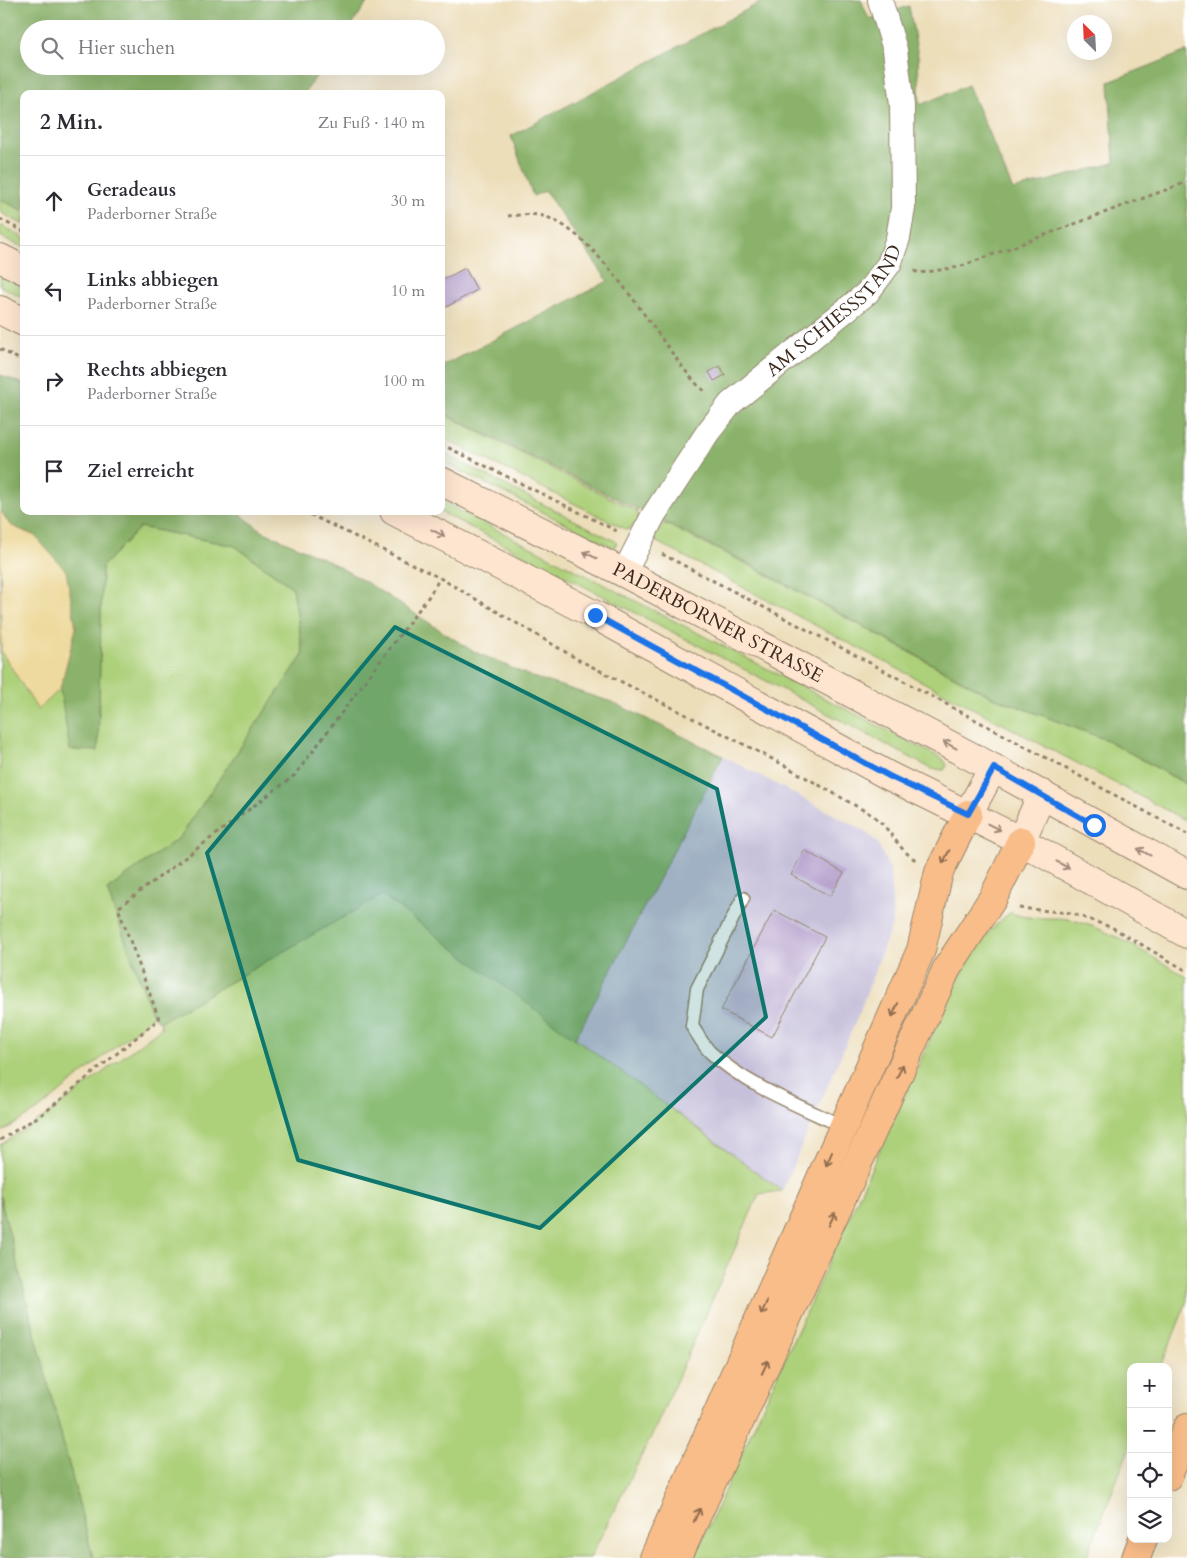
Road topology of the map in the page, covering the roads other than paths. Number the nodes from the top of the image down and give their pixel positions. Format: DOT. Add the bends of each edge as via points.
graph roads {
  1 [pos="880,0"];
  2 [pos="0,258"];
  3 [pos="20,268"];
  4 [pos="0,310"];
  5 [pos="20,320"];
  6 [pos="445,483"];
  7 [pos="402,515"];
  8 [pos="624,573"];
  9 [pos="994,768"];
  10 [pos="1042,794"];
  11 [pos="968,814"];
  12 [pos="1021,841"];
  13 [pos="1187,875"];
  14 [pos="743,898"];
  15 [pos="1187,934"];
  16 [pos="844,1127"];
  17 [pos="1187,1428"];
  18 [pos="1172,1466"];
  19 [pos="1142,1543"];
  20 [pos="654,1558"];
  21 [pos="676,1558"];
  22 [pos="1136,1558"];
  1 -- 8 [label="street, AM SCHIESSSTAND" via="894,50 902,105 903,208 889,264 867,293 731,403 703,439 639,542"];
  2 -- 3 [label="main road"];
  4 -- 5 [label="main road"];
  8 -- 6 [label="main road, PADERBORNER STRASSE, one-way"];
  7 -- 11 [label="main road, one-way" via="595,615 889,776"];
  9 -- 8 [label="main road, PADERBORNER STRASSE, one-way"];
  9 -- 10 [label="main road, PADERBORNER STRASSE"];
  9 -- 11 [label="main road"];
  10 -- 12 [label="main road"];
  13 -- 10 [label="main road, PADERBORNER STRASSE, one-way"];
  11 -- 12 [label="main road, one-way"];
  11 -- 16 [label="highway, one-way" via="939,872 921,950"];
  12 -- 15 [label="main road, one-way"];
  21 -- 12 [label="highway, one-way" via="947,968 993,898"];
  14 -- 16 [label="lane" via="697,989 692,1026 708,1050 728,1067 784,1099"];
  16 -- 20 [label="highway, one-way"];
  17 -- 18 [label="highway"];
  19 -- 22 [label="highway"];
}
